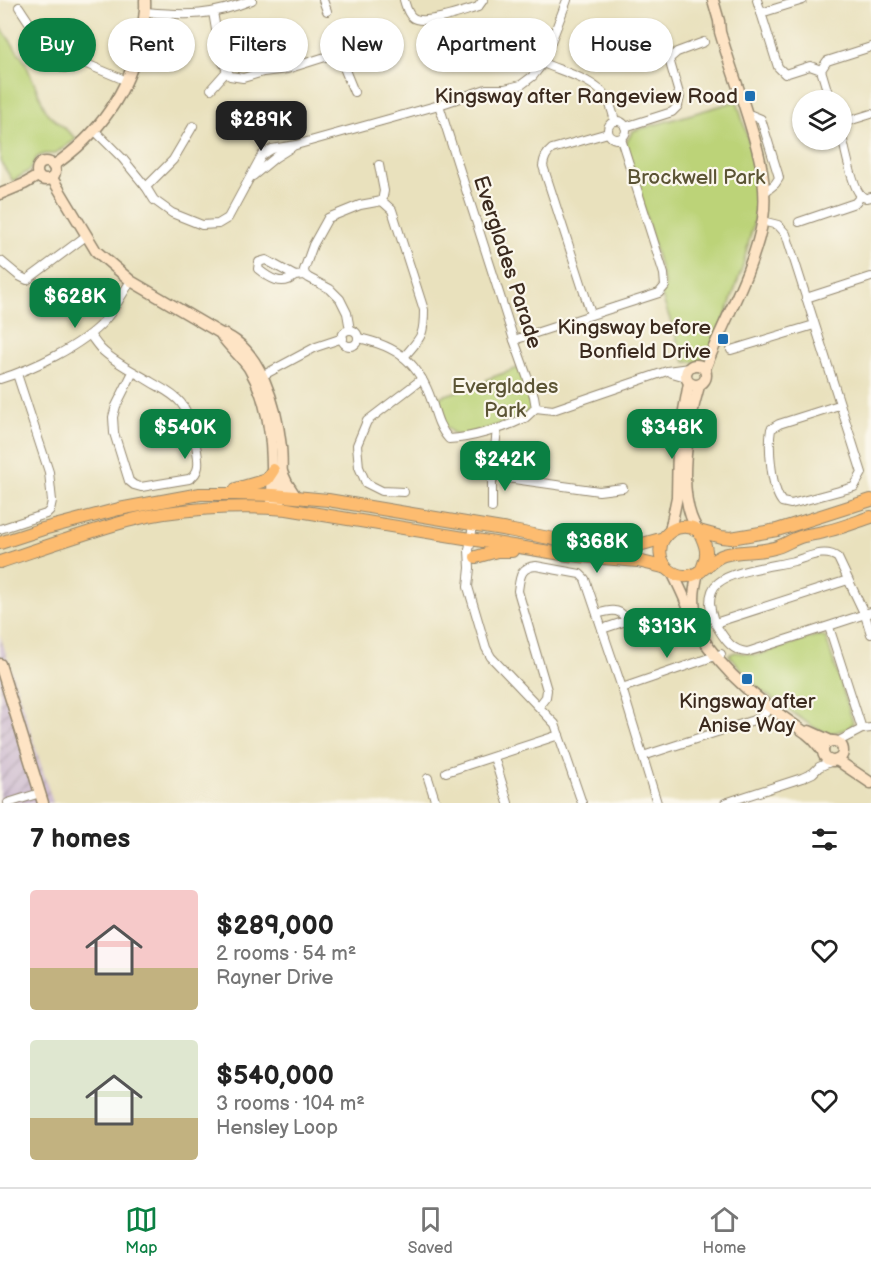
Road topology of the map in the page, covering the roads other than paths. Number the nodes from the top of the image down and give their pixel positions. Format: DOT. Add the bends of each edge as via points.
graph roads {
  1 [pos="145,0"];
  2 [pos="252,0"];
  3 [pos="323,0"];
  4 [pos="404,0"];
  5 [pos="483,0"];
  6 [pos="567,0"];
  7 [pos="708,0"];
  8 [pos="713,0"];
  9 [pos="757,0"];
  10 [pos="804,0"];
  11 [pos="19,7"];
  12 [pos="327,11"];
  13 [pos="146,12"];
  14 [pos="213,12"];
  15 [pos="761,13"];
  16 [pos="26,18"];
  17 [pos="214,18"];
  18 [pos="557,26"];
  19 [pos="720,32"];
  20 [pos="704,42"];
  21 [pos="871,47"];
  22 [pos="673,55"];
  23 [pos="96,68"];
  24 [pos="557,69"];
  25 [pos="821,70"];
  26 [pos="225,72"];
  27 [pos="227,72"];
  28 [pos="263,72"];
  29 [pos="346,72"];
  30 [pos="536,72"];
  31 [pos="673,72"];
  32 [pos="127,81"];
  33 [pos="211,89"];
  34 [pos="826,90"];
  35 [pos="354,92"];
  36 [pos="439,105"];
  37 [pos="746,113"];
  38 [pos="871,114"];
  39 [pos="852,120"];
  40 [pos="615,121"];
  41 [pos="193,126"];
  42 [pos="625,127"];
  43 [pos="95,131"];
  44 [pos="608,133"];
  45 [pos="621,138"];
  46 [pos="846,150"];
  47 [pos="379,165"];
  48 [pos="53,166"];
  49 [pos="38,176"];
  50 [pos="52,178"];
  51 [pos="146,187"];
  52 [pos="764,193"];
  53 [pos="0,194"];
  54 [pos="861,196"];
  55 [pos="871,197"];
  56 [pos="382,201"];
  57 [pos="762,221"];
  58 [pos="799,222"];
  59 [pos="86,236"];
  60 [pos="2,261"];
  61 [pos="305,275"];
  62 [pos="295,276"];
  63 [pos="871,277"];
  64 [pos="131,281"];
  65 [pos="806,298"];
  66 [pos="591,314"];
  67 [pos="814,325"];
  68 [pos="350,330"];
  69 [pos="90,335"];
  70 [pos="343,338"];
  71 [pos="358,338"];
  72 [pos="514,340"];
  73 [pos="731,350"];
  74 [pos="404,357"];
  75 [pos="134,372"];
  76 [pos="17,374"];
  77 [pos="694,375"];
  78 [pos="258,378"];
  79 [pos="0,380"];
  80 [pos="422,380"];
  81 [pos="839,405"];
  82 [pos="536,408"];
  83 [pos="497,429"];
  84 [pos="277,470"];
  85 [pos="492,476"];
  86 [pos="623,488"];
  87 [pos="404,492"];
  88 [pos="217,494"];
  89 [pos="296,497"];
  90 [pos="871,500"];
  91 [pos="276,502"];
  92 [pos="492,508"];
  93 [pos="871,517"];
  94 [pos="477,526"];
  95 [pos="0,529"];
  96 [pos="698,530"];
  97 [pos="667,534"];
  98 [pos="474,539"];
  99 [pos="0,543"];
  100 [pos="540,550"];
  101 [pos="6,560"];
  102 [pos="473,562"];
  103 [pos="0,568"];
  104 [pos="669,570"];
  105 [pos="700,572"];
  106 [pos="848,580"];
  107 [pos="597,614"];
  108 [pos="868,614"];
  109 [pos="715,623"];
  110 [pos="829,627"];
  111 [pos="602,629"];
  112 [pos="871,634"];
  113 [pos="719,655"];
  114 [pos="0,664"];
  115 [pos="622,688"];
  116 [pos="538,706"];
  117 [pos="771,706"];
  118 [pos="867,728"];
  119 [pos="559,735"];
  120 [pos="833,751"];
  121 [pos="643,756"];
  122 [pos="494,757"];
  123 [pos="446,772"];
  124 [pos="871,776"];
  125 [pos="428,778"];
  126 [pos="871,783"];
  127 [pos="41,798"];
  128 [pos="8,803"];
  129 [pos="436,803"];
  130 [pos="508,803"];
  131 [pos="582,803"];
  132 [pos="657,803"];
  133 [pos="725,803"];
  1 -- 13 [label="main road"];
  2 -- 14 [label="street"];
  3 -- 12 [label="street"];
  4 -- 5 [label="street" via="408,13 423,21 478,7"];
  6 -- 18 [label="street"];
  7 -- 19 [label="main road"];
  8 -- 19 [label="main road"];
  9 -- 15 [label="street"];
  10 -- 15 [label="street"];
  11 -- 16 [label="street"];
  13 -- 14 [label="street"];
  13 -- 32 [label="main road"];
  14 -- 17 [label="street"];
  15 -- 25 [label="street" via="778,67 785,74 810,66"];
  19 -- 37 [label="main road"];
  20 -- 22 [label="street"];
  21 -- 25 [label="street" via="827,61"];
  23 -- 32 [label="street"];
  24 -- 40 [label="street" via="593,84 608,100"];
  25 -- 34 [label="street"];
  26 -- 33 [label="street"];
  27 -- 28 [label="street" via="243,78"];
  29 -- 35 [label="street"];
  30 -- 36 [label="street" via="521,84 486,89"];
  31 -- 42 [label="street" via="680,97 678,106 672,112"];
  32 -- 43 [label="main road"];
  36 -- 51 [label="street" via="296,145 258,170 228,218 218,224 202,225 172,213 154,200"];
  36 -- 72 [label="street, Everglades Parade"];
  37 -- 52 [label="main road" via="756,143"];
  37 -- 52 [label="street" via="760,119 779,178"];
  38 -- 39 [label="street"];
  40 -- 42 [label="street"];
  40 -- 44 [label="street" via="608,126"];
  41 -- 51 [label="street" via="173,160"];
  42 -- 45 [label="street"];
  43 -- 48 [label="main road"];
  43 -- 51 [label="street"];
  44 -- 45 [label="street" via="615,140"];
  44 -- 66 [label="street" via="552,148 543,166"];
  45 -- 66 [label="street" via="664,274 664,286 659,293"];
  46 -- 54 [label="street" via="855,188"];
  47 -- 56 [label="street"];
  48 -- 49 [label="main road" via="47,162 40,164"];
  48 -- 50 [label="main road"];
  49 -- 50 [label="main road" via="44,180"];
  49 -- 53 [label="main road"];
  50 -- 59 [label="main road"];
  52 -- 57 [label="main road"];
  54 -- 55 [label="street"];
  54 -- 58 [label="street" via="855,203"];
  56 -- 61 [label="street" via="328,218 313,245"];
  56 -- 74 [label="street" via="392,210 424,310 423,334"];
  57 -- 65 [label="street" via="778,225 786,234"];
  57 -- 77 [label="main road" via="749,266 717,342 704,355"];
  59 -- 60 [label="street" via="27,280"];
  59 -- 64 [label="main road" via="96,251"];
  61 -- 62 [label="street"];
  61 -- 68 [label="street" via="337,295 346,310"];
  63 -- 65 [label="street"];
  64 -- 69 [label="street" via="106,319"];
  64 -- 78 [label="main road" via="220,333"];
  65 -- 67 [label="street"];
  66 -- 72 [label="street"];
  67 -- 73 [label="street"];
  67 -- 81 [label="street"];
  68 -- 70 [label="street"];
  68 -- 71 [label="street"];
  69 -- 75 [label="street" via="100,349"];
  69 -- 76 [label="street"];
  70 -- 71 [label="street" via="345,343 354,345"];
  70 -- 78 [label="street" via="316,347"];
  71 -- 74 [label="street" via="382,344"];
  72 -- 82 [label="street, Everglades Parade"];
  74 -- 80 [label="street"];
  75 -- 75 [label="street" via="173,395 187,412 198,453 198,471 193,477 141,487 129,481 113,417"];
  76 -- 79 [label="street"];
  76 -- 95 [label="street" via="49,472 52,501 46,514"];
  77 -- 82 [label="street" via="667,372 553,410"];
  77 -- 96 [label="main road" via="685,479 688,507"];
  77 -- 97 [label="main road" via="678,444 677,497"];
  78 -- 84 [label="main road"];
  80 -- 83 [label="street" via="442,431 449,439"];
  80 -- 87 [label="street" via="367,421 357,445 359,467 366,483 382,491"];
  81 -- 81 [label="street" via="771,429 773,482 782,502 791,504 854,487 862,473"];
  82 -- 83 [label="street" via="527,417"];
  83 -- 85 [label="street"];
  84 -- 88 [label="main road" via="263,481"];
  84 -- 89 [label="main road"];
  84 -- 91 [label="main road"];
  85 -- 86 [label="street" via="599,491"];
  85 -- 92 [label="street"];
  88 -- 91 [label="main road"];
  88 -- 99 [label="main road" via="119,509"];
  89 -- 91 [label="main road"];
  89 -- 94 [label="main road"];
  90 -- 96 [label="main road" via="777,530 731,538"];
  91 -- 98 [label="main road"];
  91 -- 101 [label="main road" via="128,521"];
  93 -- 105 [label="main road" via="774,548 723,555"];
  94 -- 97 [label="main road" via="575,543 620,546 639,545"];
  94 -- 98 [label="street"];
  96 -- 97 [label="main road" via="686,526"];
  96 -- 105 [label="main road" via="707,549"];
  97 -- 104 [label="main road" via="660,553"];
  98 -- 100 [label="main road"];
  98 -- 102 [label="street"];
  100 -- 102 [label="main road" via="497,551"];
  100 -- 104 [label="main road" via="638,561"];
  101 -- 103 [label="main road"];
  102 -- 116 [label="street" via="468,580 486,648"];
  104 -- 105 [label="main road" via="685,576"];
  104 -- 113 [label="main road" via="695,624"];
  105 -- 113 [label="main road" via="693,604"];
  106 -- 108 [label="street"];
  106 -- 109 [label="street"];
  106 -- 109 [label="street" via="838,558 826,552 724,578 710,595"];
  107 -- 111 [label="street"];
  107 -- 111 [label="street" via="617,611 625,618"];
  107 -- 116 [label="street" via="580,574 536,566 524,569 518,595 547,690"];
  108 -- 110 [label="street"];
  108 -- 112 [label="street"];
  109 -- 110 [label="street" via="730,645 747,652"];
  110 -- 118 [label="street"];
  111 -- 115 [label="street"];
  113 -- 115 [label="street"];
  113 -- 117 [label="main road"];
  114 -- 127 [label="main road"];
  115 -- 121 [label="street"];
  116 -- 119 [label="street" via="555,724"];
  117 -- 120 [label="main road"];
  117 -- 121 [label="street" via="760,717"];
  118 -- 120 [label="street"];
  119 -- 122 [label="street"];
  119 -- 131 [label="street"];
  120 -- 124 [label="main road"];
  120 -- 126 [label="main road"];
  120 -- 133 [label="street" via="813,773"];
  121 -- 132 [label="street"];
  122 -- 123 [label="street"];
  122 -- 130 [label="street"];
  125 -- 129 [label="street"];
  127 -- 128 [label="street"];
}
